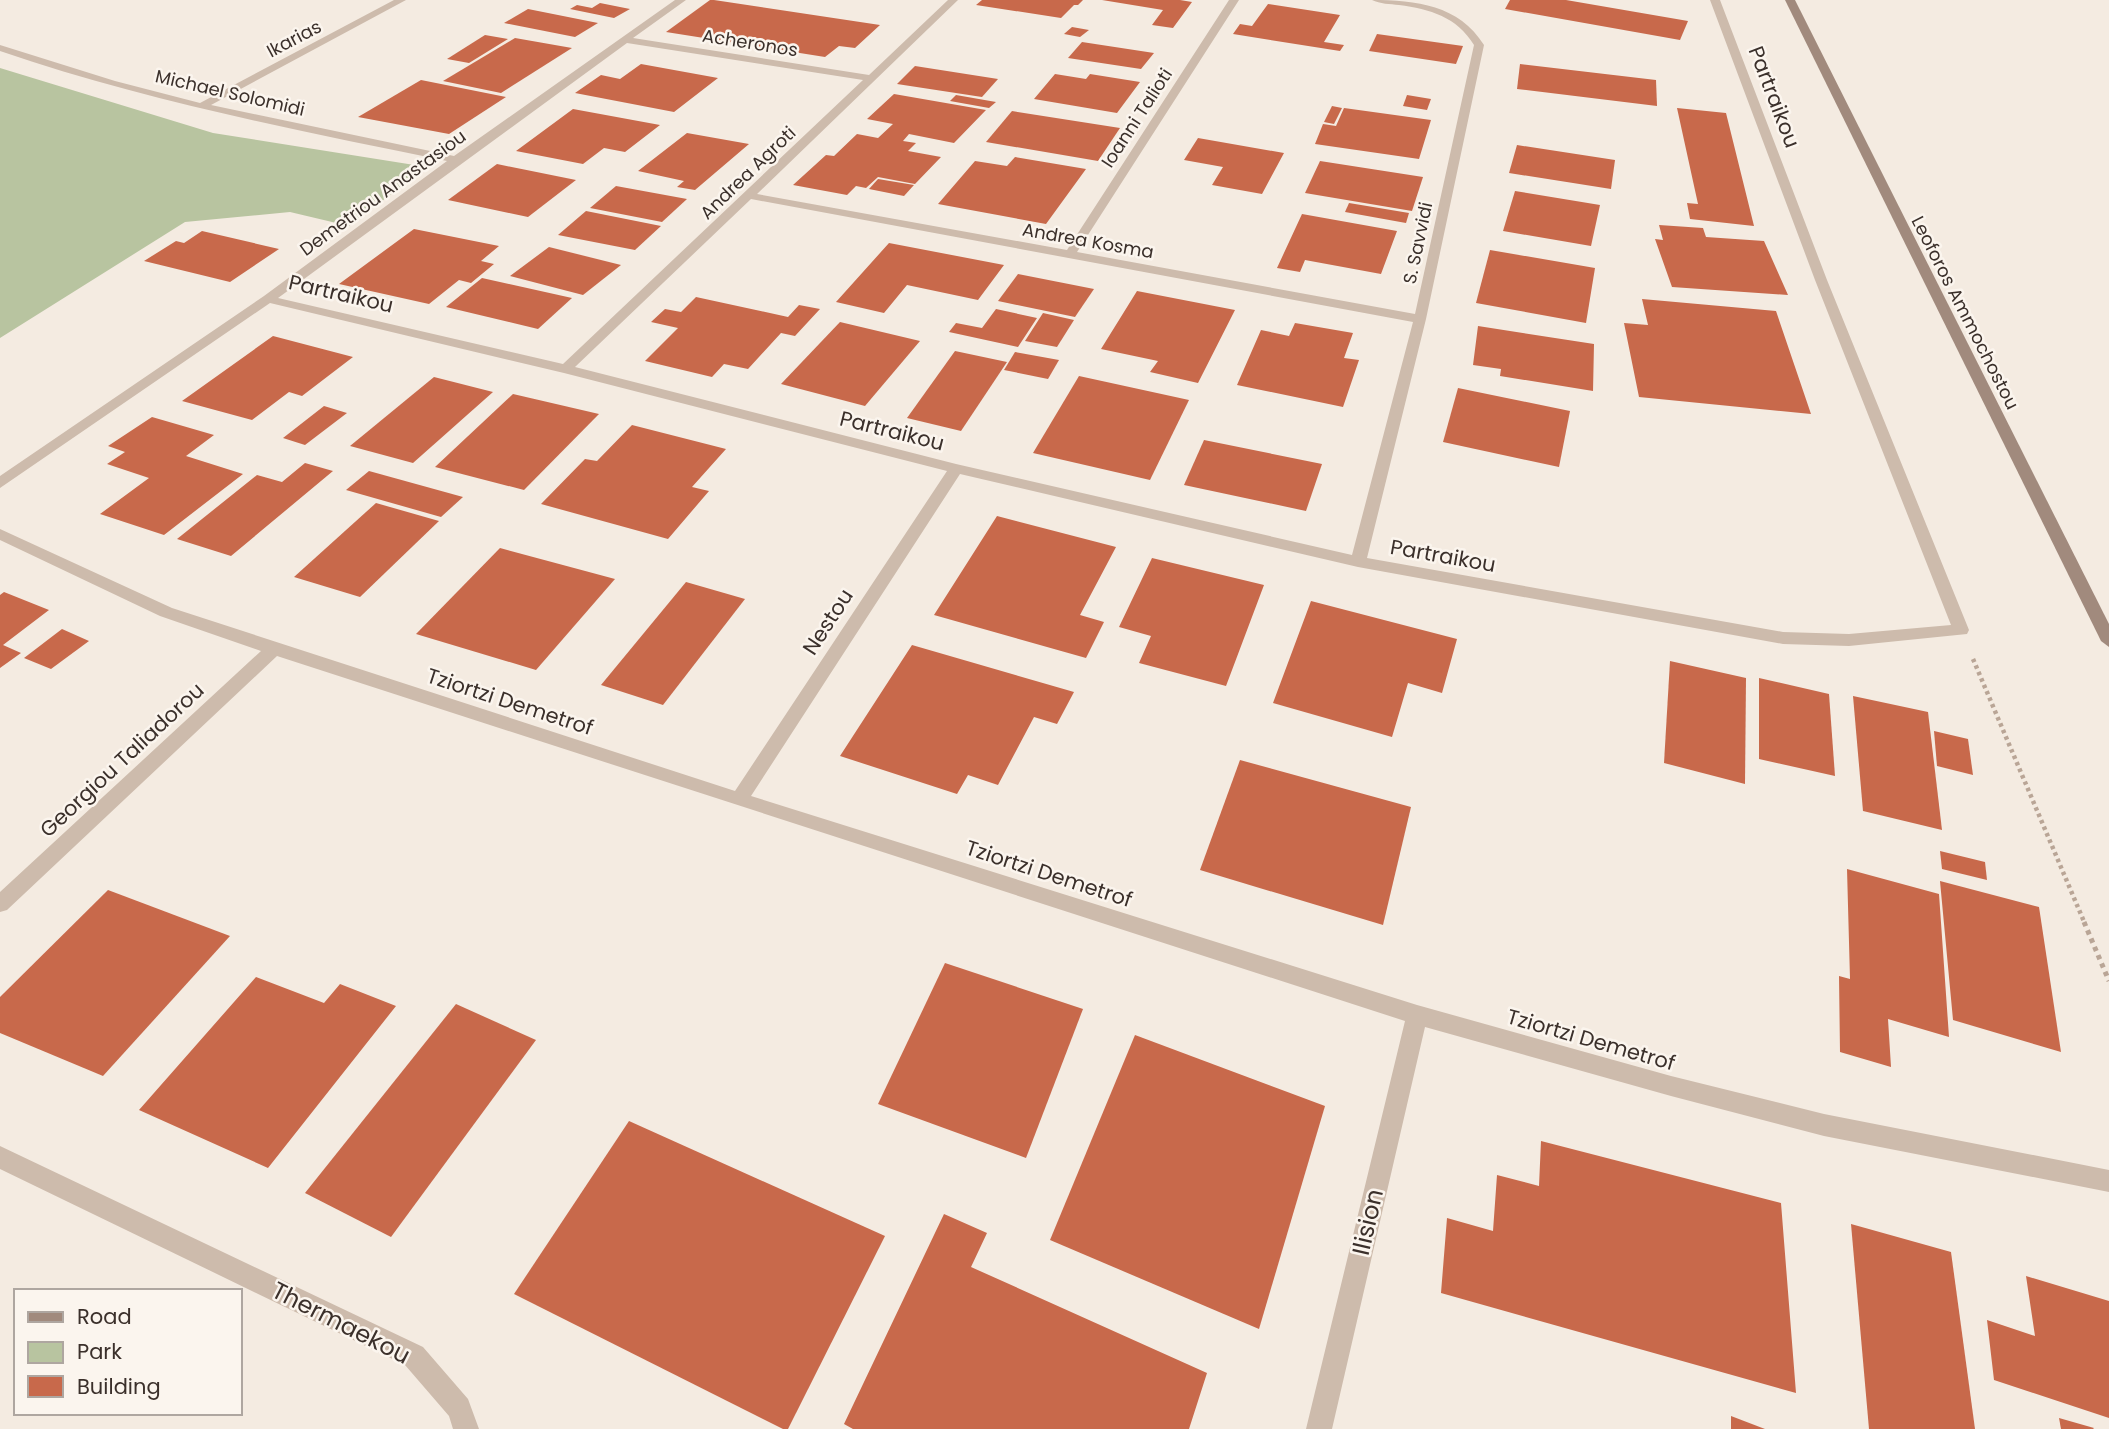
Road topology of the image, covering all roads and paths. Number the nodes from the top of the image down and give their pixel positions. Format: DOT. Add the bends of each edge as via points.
graph roads {
  1 [pos="401,0"];
  2 [pos="681,0"];
  3 [pos="953,0"];
  4 [pos="1234,0"];
  5 [pos="1377,0"];
  6 [pos="1715,0"];
  7 [pos="1790,0"];
  8 [pos="625,40"];
  9 [pos="0,48"];
  10 [pos="869,78"];
  11 [pos="202,106"];
  12 [pos="456,160"];
  13 [pos="751,196"];
  14 [pos="1069,256"];
  15 [pos="268,299"];
  16 [pos="1420,319"];
  17 [pos="566,369"];
  18 [pos="956,469"];
  19 [pos="0,483"];
  20 [pos="0,534"];
  21 [pos="1358,562"];
  22 [pos="1961,630"];
  23 [pos="2109,641"];
  24 [pos="274,649"];
  25 [pos="739,800"];
  26 [pos="0,904"];
  27 [pos="2109,981"];
  28 [pos="1416,1015"];
  29 [pos="0,1157"];
  30 [pos="2109,1181"];
  31 [pos="466,1429"];
  32 [pos="1319,1429"];
  1 -- 11 [label="street, Ikarias"];
  2 -- 8 [label="street, Demetriou Anastasiou"];
  3 -- 10 [label="street, Andrea Agroti"];
  4 -- 14 [label="street, Ioanni Talioti"];
  5 -- 16 [label="street, S. Savvidi" via="1443,12 1461,20 1479,45"];
  6 -- 22 [label="street, Partraikou"];
  7 -- 23 [label="main road, Leoforos Ammochostou"];
  8 -- 10 [label="street, Acheronos"];
  8 -- 12 [label="street, Demetriou Anastasiou"];
  9 -- 11 [label="street, Michael Solomidi" via="92,79"];
  10 -- 13 [label="street, Andrea Agroti"];
  11 -- 12 [label="street, Michael Solomidi"];
  12 -- 15 [label="street, Demetriou Anastasiou"];
  13 -- 14 [label="street, Andrea Kosma"];
  13 -- 17 [label="street, Andrea Agroti"];
  14 -- 16 [label="street, Andrea Kosma"];
  15 -- 17 [label="street, Partraikou"];
  15 -- 19 [label="street, Demetriou Anastasiou"];
  16 -- 21 [label="street, S. Savvidi"];
  17 -- 18 [label="street, Partraikou"];
  18 -- 21 [label="street, Partraikou"];
  18 -- 25 [label="street, Nestou"];
  20 -- 24 [label="street, Tziortzi Demetrof" via="166,612"];
  21 -- 22 [label="street, Partraikou" via="1783,638 1850,640"];
  22 -- 27 [label="path"];
  24 -- 25 [label="street, Tziortzi Demetrof"];
  24 -- 26 [label="street, Georgiou Taliadorou"];
  25 -- 28 [label="street, Tziortzi Demetrof"];
  28 -- 30 [label="street, Tziortzi Demetrof" via="1824,1125"];
  28 -- 32 [label="street, Ilision"];
  29 -- 31 [label="street, Thermaekou" via="414,1356 459,1408"];
}
